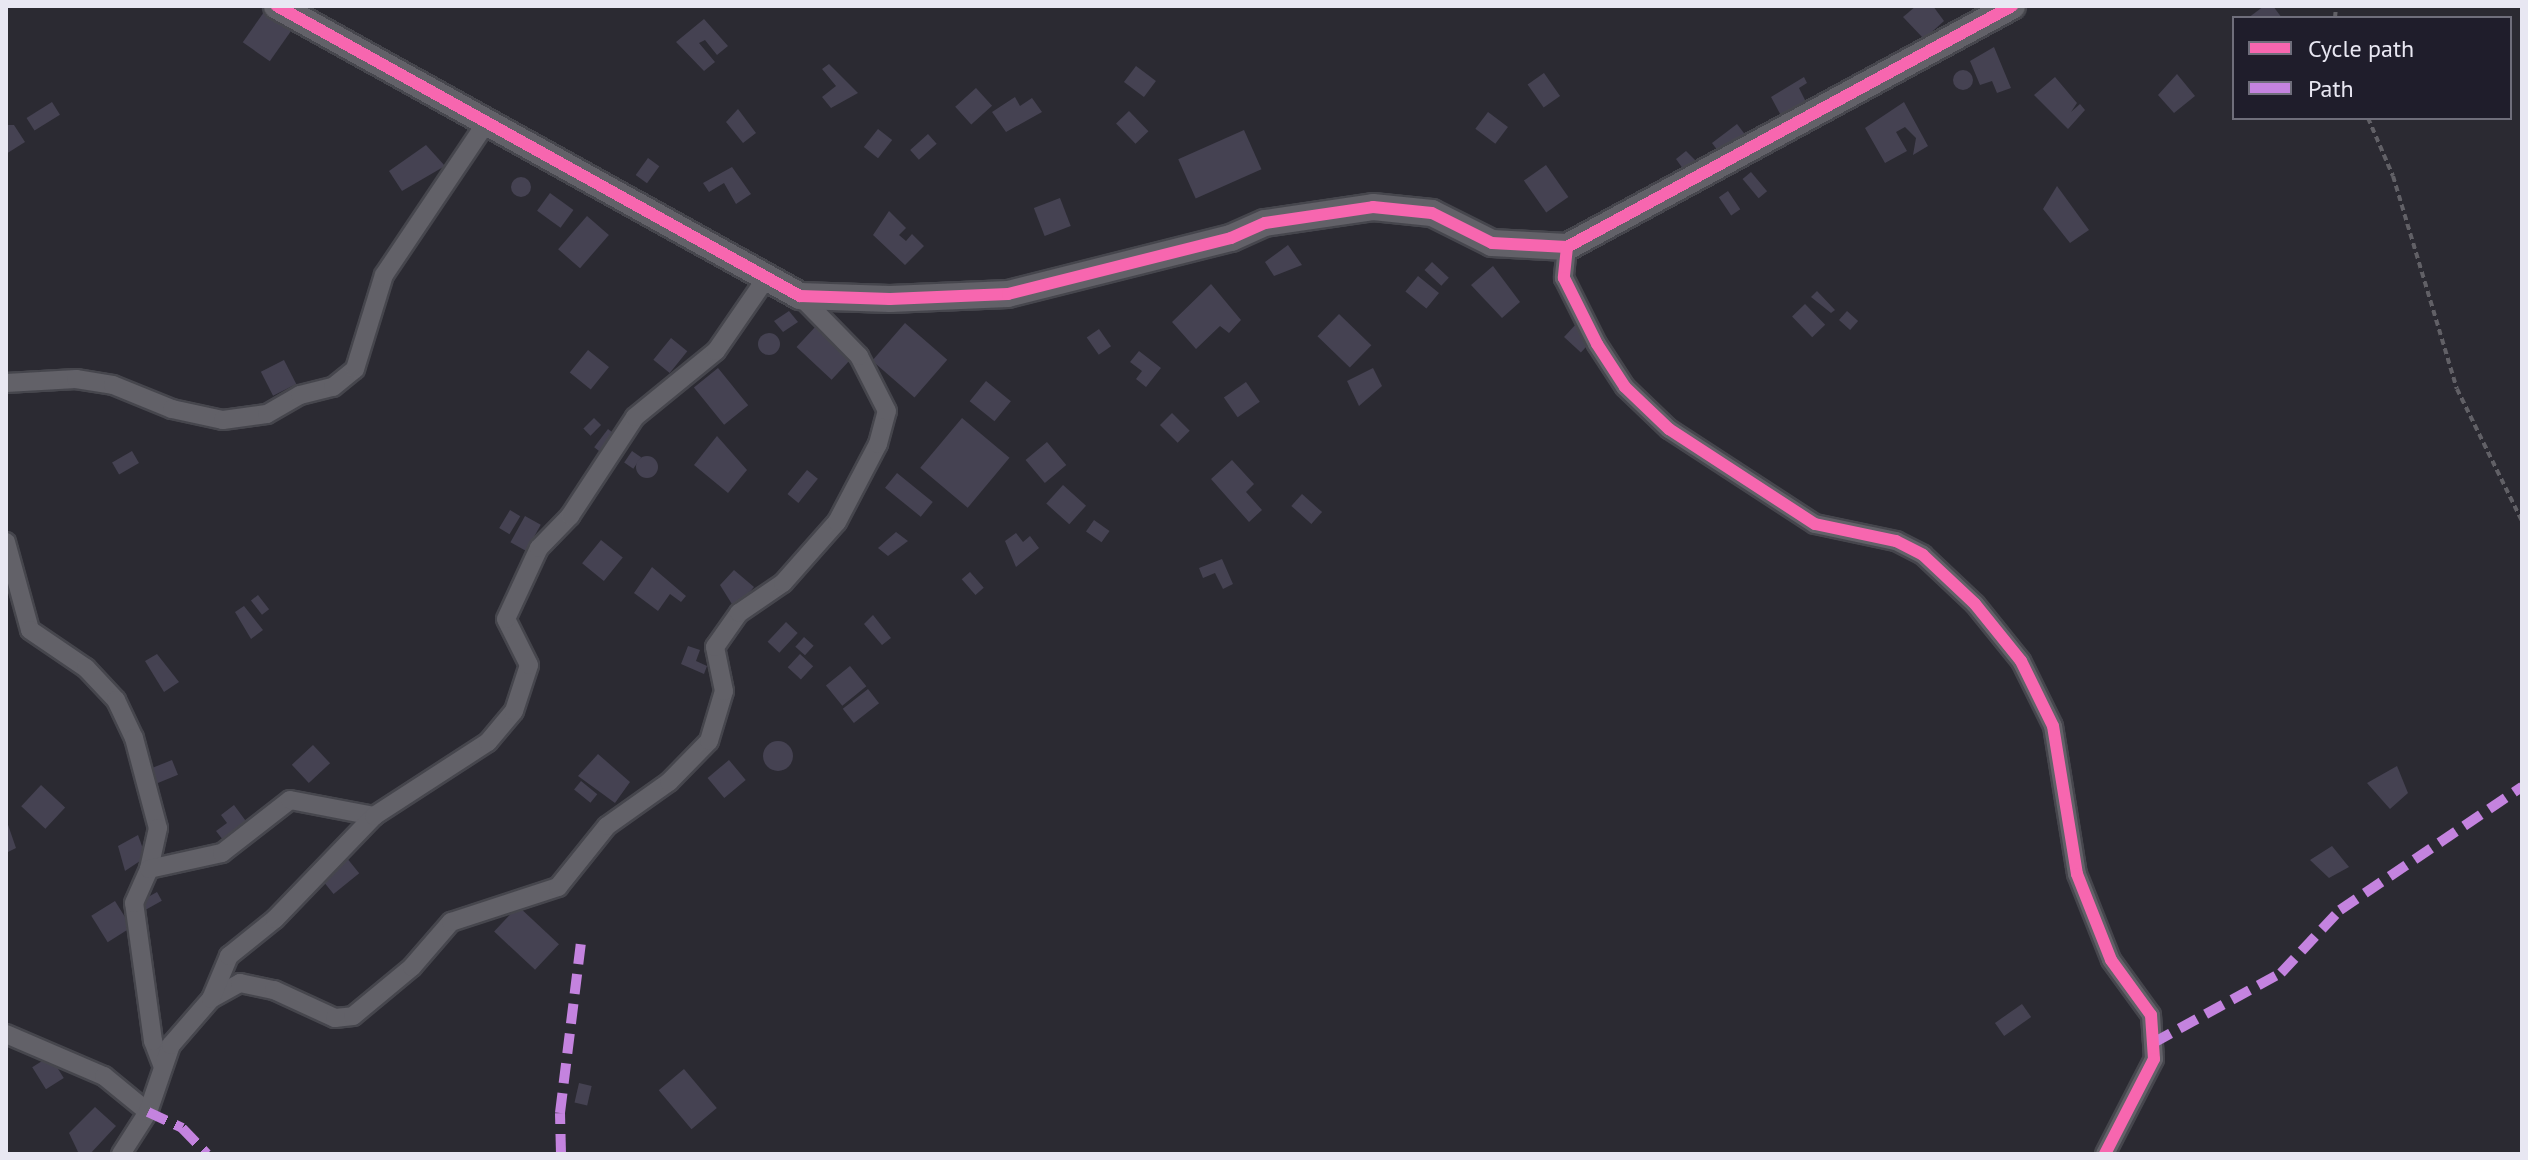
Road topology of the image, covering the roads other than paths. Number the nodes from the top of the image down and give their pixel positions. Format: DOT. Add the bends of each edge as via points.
graph roads {
  1 [pos="277,6"];
  2 [pos="2012,6"];
  3 [pos="487,122"];
  4 [pos="1567,247"];
  5 [pos="767,277"];
  6 [pos="800,296"];
  7 [pos="6,383"];
  8 [pos="6,542"];
  9 [pos="374,816"];
  10 [pos="149,869"];
  11 [pos="211,999"];
  12 [pos="6,1034"];
  13 [pos="163,1067"];
  14 [pos="148,1112"];
  15 [pos="121,1154"];
  16 [pos="2105,1154"];
  1 -- 3 [label="street"];
  2 -- 4 [label="street"];
  3 -- 5 [label="street"];
  3 -- 7 [label="street" via="384,275 355,369 333,387 300,395 267,414 223,420 172,409 113,385 76,379"];
  4 -- 6 [label="street" via="1492,243 1432,213 1373,207 1265,223 1231,238 1008,294"];
  4 -- 16 [label="street" via="1564,278 1597,344 1625,387 1669,429 1815,524 1896,541 1923,555 1975,604 2021,661 2053,726 2077,874 2111,960 2151,1015 2154,1059"];
  5 -- 6 [label="street"];
  5 -- 9 [label="street" via="716,351 635,417 570,516 539,548 506,619 529,665 514,711 488,742"];
  6 -- 11 [label="street" via="859,356 887,411 878,444 837,522 783,583 739,613 715,647 724,691 709,741 669,782 607,826 558,887 451,922 412,967 353,1016 335,1018 274,990 240,983"];
  8 -- 10 [label="street" via="30,630 86,668 116,700 134,738 158,828"];
  9 -- 10 [label="street" via="290,800 222,853"];
  9 -- 11 [label="street" via="275,919 229,956"];
  10 -- 13 [label="street" via="134,903 153,1041"];
  11 -- 13 [label="street" via="171,1045"];
  12 -- 14 [label="street" via="104,1076"];
  13 -- 14 [label="street"];
  14 -- 15 [label="street"];
}
